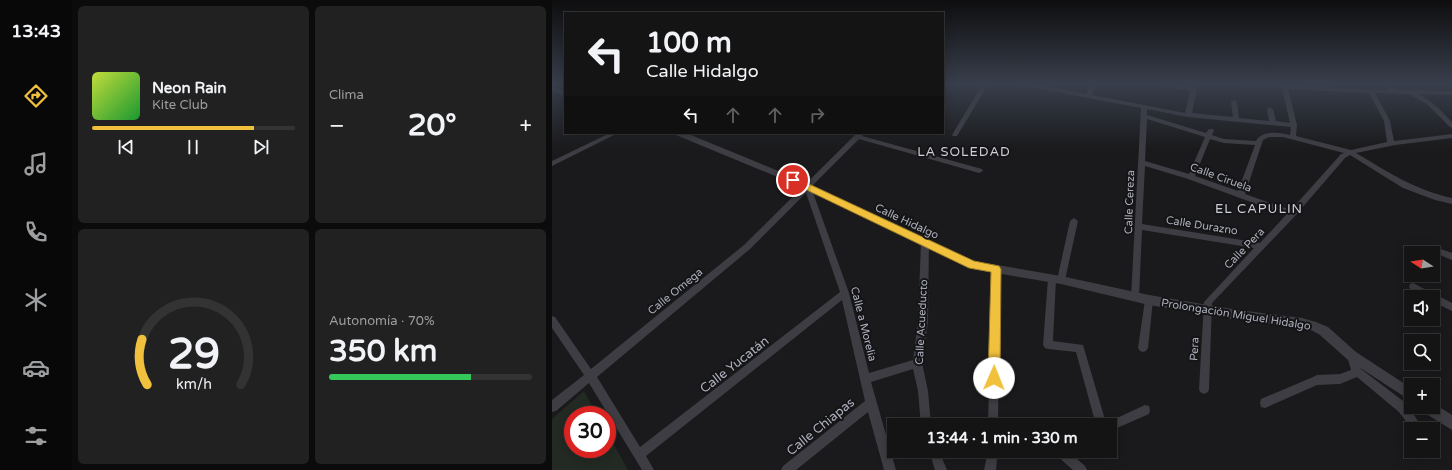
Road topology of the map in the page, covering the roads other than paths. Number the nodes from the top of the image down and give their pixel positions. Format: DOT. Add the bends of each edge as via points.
graph roads {
  1 [pos="973,105"];
  2 [pos="1135,105"];
  3 [pos="1190,105"];
  4 [pos="1234,105"];
  5 [pos="1289,105"];
  6 [pos="1378,105"];
  7 [pos="1431,105"];
  8 [pos="1144,107"];
  9 [pos="1270,109"];
  10 [pos="1188,115"];
  11 [pos="1143,116"];
  12 [pos="1236,120"];
  13 [pos="1274,123"];
  14 [pos="1294,125"];
  15 [pos="1452,126"];
  16 [pos="1211,130"];
  17 [pos="613,134"];
  18 [pos="681,134"];
  19 [pos="860,135"];
  20 [pos="955,135"];
  21 [pos="1452,136"];
  22 [pos="1208,137"];
  23 [pos="1293,137"];
  24 [pos="1259,143"];
  25 [pos="1391,144"];
  26 [pos="1350,152"];
  27 [pos="1142,163"];
  28 [pos="552,164"];
  29 [pos="979,171"];
  30 [pos="1190,177"];
  31 [pos="807,186"];
  32 [pos="1240,196"];
  33 [pos="1452,201"];
  34 [pos="1292,214"];
  35 [pos="1074,221"];
  36 [pos="1140,227"];
  37 [pos="925,242"];
  38 [pos="1260,246"];
  39 [pos="1440,252"];
  40 [pos="1452,257"];
  41 [pos="996,269"];
  42 [pos="1056,280"];
  43 [pos="1413,287"];
  44 [pos="845,293"];
  45 [pos="1136,297"];
  46 [pos="1149,300"];
  47 [pos="1451,304"];
  48 [pos="1208,310"];
  49 [pos="552,320"];
  50 [pos="1143,348"];
  51 [pos="1352,356"];
  52 [pos="917,363"];
  53 [pos="1358,372"];
  54 [pos="590,375"];
  55 [pos="865,379"];
  56 [pos="1204,389"];
  57 [pos="1404,390"];
  58 [pos="871,403"];
  59 [pos="1265,403"];
  60 [pos="552,407"];
  61 [pos="1145,410"];
  62 [pos="1438,414"];
  63 [pos="925,418"];
  64 [pos="993,418"];
  65 [pos="1099,418"];
  66 [pos="1413,422"];
  67 [pos="1117,423"];
  68 [pos="1452,423"];
  69 [pos="639,455"];
  70 [pos="937,458"];
  71 [pos="992,458"];
  72 [pos="1068,458"];
  73 [pos="648,470"];
  74 [pos="787,470"];
  75 [pos="890,470"];
  76 [pos="941,470"];
  77 [pos="990,470"];
  78 [pos="1081,470"];
  1 -- 20 [label="street"];
  2 -- 8 [label="street"];
  3 -- 10 [label="street"];
  4 -- 12 [label="street"];
  5 -- 14 [label="street"];
  6 -- 25 [label="street" via="1387,121"];
  7 -- 15 [label="street"];
  8 -- 10 [label="street"];
  8 -- 11 [label="street, Calle Cereza"];
  9 -- 13 [label="street"];
  10 -- 12 [label="street"];
  11 -- 22 [label="street"];
  11 -- 27 [label="street, Calle Cereza"];
  12 -- 13 [label="street"];
  13 -- 14 [label="street"];
  14 -- 23 [label="street"];
  16 -- 22 [label="street"];
  17 -- 28 [label="street"];
  18 -- 31 [label="street, Calle Hidalgo"];
  19 -- 29 [label="street"];
  19 -- 31 [label="street, Calle Omega"];
  21 -- 25 [label="street"];
  22 -- 24 [label="street" via="1224,141"];
  22 -- 30 [label="street"];
  23 -- 24 [label="street" via="1268,135 1260,139"];
  23 -- 26 [label="street"];
  24 -- 32 [label="street"];
  25 -- 26 [label="street"];
  26 -- 33 [label="street" via="1406,186"];
  26 -- 34 [label="street, Calle Pera" via="1343,156"];
  27 -- 30 [label="street, Calle Ciruela"];
  27 -- 36 [label="street, Calle Cereza"];
  30 -- 32 [label="street, Calle Ciruela"];
  31 -- 37 [label="street, Calle Hidalgo"];
  31 -- 44 [label="street, Calle a Morelia"];
  31 -- 54 [label="street, Calle Omega" via="747,247"];
  32 -- 34 [label="street, Calle Ciruela"];
  34 -- 38 [label="street, Calle Pera"];
  35 -- 42 [label="street"];
  36 -- 38 [label="street, Calle Durazno"];
  36 -- 45 [label="street, Calle Cereza"];
  37 -- 41 [label="street, Calle Hidalgo" via="972,265"];
  37 -- 52 [label="street, Calle Acueducto" via="923,322"];
  38 -- 48 [label="street, Calle Pera" via="1208,302"];
  39 -- 40 [label="street"];
  41 -- 42 [label="street, Calle Hidalgo"];
  41 -- 64 [label="street"];
  42 -- 45 [label="street, Calle Hidalgo"];
  42 -- 65 [label="street" via="1048,345 1080,348"];
  43 -- 47 [label="street"];
  44 -- 55 [label="street, Calle a Morelia"];
  44 -- 69 [label="street, Calle Yucatán"];
  45 -- 46 [label="street, Prolongación Miguel Hidalgo"];
  46 -- 48 [label="street, Prolongación Miguel Hidalgo"];
  46 -- 50 [label="street"];
  48 -- 51 [label="street, Prolongación Miguel Hidalgo" via="1316,327"];
  48 -- 56 [label="street, Pera"];
  49 -- 54 [label="street"];
  51 -- 53 [label="street"];
  51 -- 57 [label="street, Prolongación Miguel Hidalgo"];
  52 -- 55 [label="street"];
  52 -- 63 [label="street, Calle Acueducto"];
  53 -- 59 [label="street" via="1340,379 1317,380"];
  53 -- 66 [label="street" via="1403,408"];
  54 -- 60 [label="street, Calle Omega"];
  54 -- 69 [label="street"];
  55 -- 58 [label="street, Calle a Morelia"];
  58 -- 74 [label="street, Calle Chiapas"];
  58 -- 75 [label="street, Calle a Morelia"];
  61 -- 67 [label="street"];
  62 -- 68 [label="street"];
  69 -- 73 [label="street"];
  70 -- 76 [label="street"];
  71 -- 77 [label="street"];
  72 -- 78 [label="street"];
}
